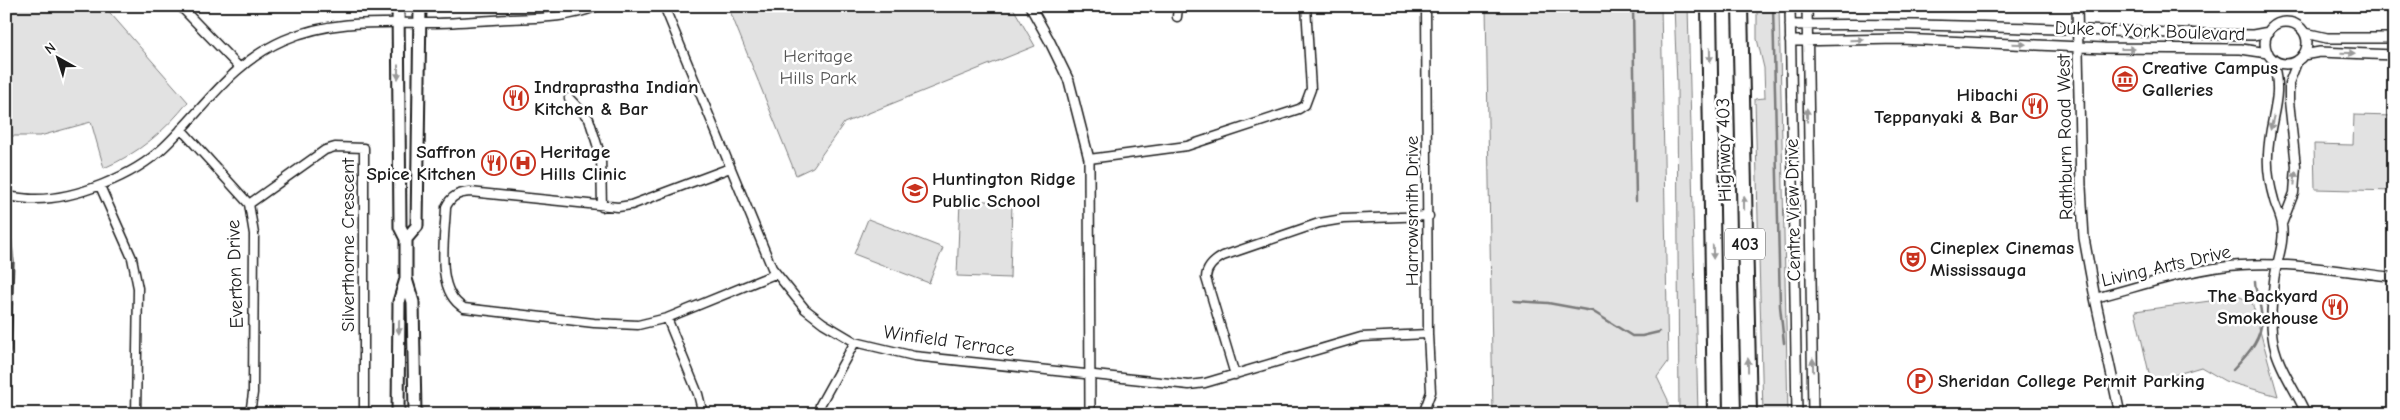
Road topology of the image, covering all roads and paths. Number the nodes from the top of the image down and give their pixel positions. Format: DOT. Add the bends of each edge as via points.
graph roads {
  1 [pos="180,6"];
  2 [pos="398,6"];
  3 [pos="420,6"];
  4 [pos="598,6"];
  5 [pos="664,6"];
  6 [pos="1030,6"];
  7 [pos="1178,6"];
  8 [pos="1306,6"];
  9 [pos="1426,6"];
  10 [pos="1708,6"];
  11 [pos="1740,6"];
  12 [pos="1790,6"];
  13 [pos="1807,6"];
  14 [pos="2077,6"];
  15 [pos="1178,17"];
  16 [pos="398,23"];
  17 [pos="420,23"];
  18 [pos="1790,25"];
  19 [pos="1807,25"];
  20 [pos="2078,31"];
  21 [pos="2268,32"];
  22 [pos="2305,33"];
  23 [pos="2394,38"];
  24 [pos="1808,40"];
  25 [pos="1790,41"];
  26 [pos="2079,47"];
  27 [pos="2394,55"];
  28 [pos="2270,56"];
  29 [pos="2300,57"];
  30 [pos="239,67"];
  31 [pos="569,98"];
  32 [pos="181,129"];
  33 [pos="1090,159"];
  34 [pos="730,168"];
  35 [pos="100,186"];
  36 [pos="6,196"];
  37 [pos="249,204"];
  38 [pos="602,207"];
  39 [pos="1429,216"];
  40 [pos="2282,224"];
  41 [pos="6,234"];
  42 [pos="406,239"];
  43 [pos="2277,264"];
  44 [pos="775,274"];
  45 [pos="2394,277"];
  46 [pos="406,279"];
  47 [pos="2095,298"];
  48 [pos="668,318"];
  49 [pos="1428,334"];
  50 [pos="855,342"];
  51 [pos="6,350"];
  52 [pos="1235,375"];
  53 [pos="1091,376"];
  54 [pos="136,414"];
  55 [pos="250,414"];
  56 [pos="364,414"];
  57 [pos="398,414"];
  58 [pos="415,414"];
  59 [pos="703,414"];
  60 [pos="818,414"];
  61 [pos="1090,414"];
  62 [pos="1423,414"];
  63 [pos="1715,414"];
  64 [pos="1749,414"];
  65 [pos="1797,414"];
  66 [pos="1814,414"];
  67 [pos="2120,414"];
  68 [pos="2306,414"];
  1 -- 30 [label="street"];
  2 -- 16 [label="main road"];
  3 -- 17 [label="main road"];
  4 -- 17 [label="street" via="570,16 550,18"];
  5 -- 34 [label="street, Winfield Terrace"];
  6 -- 33 [label="street" via="1068,81"];
  7 -- 15 [label="street"];
  8 -- 33 [label="street" via="1311,89 1305,104 1299,109 1187,146"];
  9 -- 39 [label="street, Harrowsmith Drive"];
  10 -- 63 [label="highway, Highway 403 / 403, one-way"];
  64 -- 11 [label="highway, Highway 403 / 403, one-way"];
  12 -- 18 [label="street, Centre View Drive"];
  13 -- 19 [label="street, Centre View Drive"];
  14 -- 20 [label="street, Rathburn Road West"];
  16 -- 17 [label="street"];
  16 -- 30 [label="street" via="336,26 311,31 277,43"];
  16 -- 42 [label="main road, one-way" via="400,227"];
  17 -- 42 [label="main road" via="417,226"];
  18 -- 19 [label="street, Duke of York Boulevard"];
  18 -- 25 [label="street, Centre View Drive"];
  19 -- 20 [label="street, Duke of York Boulevard" via="1958,25"];
  19 -- 24 [label="street, Centre View Drive"];
  20 -- 21 [label="street, Duke of York Boulevard" via="2253,35"];
  20 -- 26 [label="street, Rathburn Road West"];
  21 -- 22 [label="street" via="2274,26 2287,22 2299,26"];
  21 -- 28 [label="street" via="2266,39"];
  22 -- 23 [label="street" via="2327,38"];
  22 -- 29 [label="street" via="2306,48"];
  24 -- 25 [label="street, Duke of York Boulevard"];
  24 -- 26 [label="street, Duke of York Boulevard, one-way" via="1900,39"];
  66 -- 24 [label="street, Centre View Drive, one-way"];
  25 -- 65 [label="street, Centre View Drive"];
  26 -- 28 [label="street, Duke of York Boulevard, one-way" via="2241,49"];
  26 -- 47 [label="street, Rathburn Road West" via="2082,209"];
  29 -- 27 [label="street, one-way" via="2320,52"];
  28 -- 29 [label="street" via="2284,64"];
  28 -- 40 [label="street, one-way" via="2278,77 2279,93 2268,159 2274,200"];
  40 -- 29 [label="street, one-way" via="2294,194 2295,154 2289,101 2290,83"];
  30 -- 32 [label="street"];
  31 -- 38 [label="street" via="589,119 601,157"];
  32 -- 35 [label="street" via="163,149"];
  32 -- 37 [label="street, Everton Drive"];
  33 -- 53 [label="street"];
  34 -- 38 [label="street" via="632,205"];
  34 -- 44 [label="street, Winfield Terrace"];
  35 -- 36 [label="street" via="57,197"];
  35 -- 54 [label="street" via="136,272"];
  37 -- 55 [label="street, Everton Drive" via="254,234 253,393"];
  37 -- 56 [label="street, Silverthorne Crescent" via="325,150 334,147 364,148"];
  38 -- 48 [label="street" via="470,192 454,196 446,207 444,281 449,295 464,308 594,323 638,325"];
  39 -- 49 [label="street, Harrowsmith Drive"];
  39 -- 52 [label="street" via="1319,223 1213,262 1206,278"];
  40 -- 43 [label="street" via="2282,245"];
  41 -- 51 [label="street" via="9,262"];
  42 -- 46 [label="main road"];
  43 -- 45 [label="street, Living Arts Drive"];
  43 -- 47 [label="street, Living Arts Drive" via="2204,270"];
  43 -- 68 [label="street" via="2272,327 2275,348"];
  44 -- 48 [label="street"];
  44 -- 50 [label="street, Winfield Terrace" via="805,309"];
  46 -- 57 [label="main road, one-way" via="399,302"];
  46 -- 58 [label="main road" via="413,302"];
  47 -- 67 [label="street, Rathburn Road West"];
  48 -- 59 [label="street"];
  49 -- 52 [label="street, Winfield Terrace" via="1361,337"];
  49 -- 62 [label="street, Harrowsmith Drive" via="1431,392"];
  50 -- 53 [label="street, Winfield Terrace" via="914,356"];
  50 -- 60 [label="street"];
  52 -- 53 [label="street, Winfield Terrace" via="1189,385"];
  53 -- 61 [label="street"];
}
